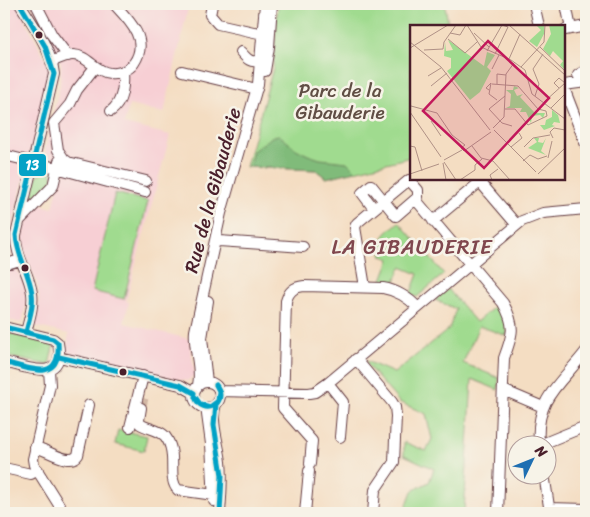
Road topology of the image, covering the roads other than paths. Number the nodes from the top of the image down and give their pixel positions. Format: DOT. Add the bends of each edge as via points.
graph roads {
  1 [pos="22,4"];
  2 [pos="36,4"];
  3 [pos="114,4"];
  4 [pos="534,4"];
  5 [pos="566,4"];
  6 [pos="212,5"];
  7 [pos="270,5"];
  8 [pos="539,25"];
  9 [pos="586,26"];
  10 [pos="567,30"];
  11 [pos="263,34"];
  12 [pos="241,52"];
  13 [pos="68,56"];
  14 [pos="260,59"];
  15 [pos="51,62"];
  16 [pos="95,68"];
  17 [pos="182,71"];
  18 [pos="123,72"];
  19 [pos="586,82"];
  20 [pos="565,87"];
  21 [pos="257,89"];
  22 [pos="565,93"];
  23 [pos="111,111"];
  24 [pos="568,111"];
  25 [pos="586,145"];
  26 [pos="4,155"];
  27 [pos="62,156"];
  28 [pos="34,162"];
  29 [pos="57,168"];
  30 [pos="146,181"];
  31 [pos="145,192"];
  32 [pos="416,200"];
  33 [pos="384,201"];
  34 [pos="374,209"];
  35 [pos="586,209"];
  36 [pos="19,221"];
  37 [pos="433,221"];
  38 [pos="516,224"];
  39 [pos="219,241"];
  40 [pos="303,247"];
  41 [pos="20,260"];
  42 [pos="4,262"];
  43 [pos="469,264"];
  44 [pos="365,287"];
  45 [pos="417,308"];
  46 [pos="4,327"];
  47 [pos="26,332"];
  48 [pos="586,351"];
  49 [pos="58,357"];
  50 [pos="356,359"];
  51 [pos="4,362"];
  52 [pos="49,370"];
  53 [pos="146,377"];
  54 [pos="328,383"];
  55 [pos="200,386"];
  56 [pos="502,390"];
  57 [pos="219,391"];
  58 [pos="284,392"];
  59 [pos="144,396"];
  60 [pos="90,405"];
  61 [pos="211,406"];
  62 [pos="543,407"];
  63 [pos="141,408"];
  64 [pos="586,426"];
  65 [pos="130,428"];
  66 [pos="540,434"];
  67 [pos="340,437"];
  68 [pos="558,437"];
  69 [pos="35,447"];
  70 [pos="4,468"];
  71 [pos="38,470"];
  72 [pos="546,484"];
  73 [pos="214,494"];
  74 [pos="586,509"];
  75 [pos="550,511"];
  76 [pos="64,513"];
  77 [pos="214,513"];
  78 [pos="220,513"];
  79 [pos="305,513"];
  80 [pos="373,513"];
  81 [pos="498,513"];
  1 -- 15 [label="street" via="30,26"];
  2 -- 13 [label="street" via="52,35"];
  3 -- 18 [label="street" via="133,25 140,40 137,57"];
  4 -- 8 [label="street"];
  5 -- 10 [label="street"];
  6 -- 11 [label="street" via="210,14 218,24"];
  7 -- 11 [label="street, Rue de la Gibauderie"];
  7 -- 39 [label="street, Rue de la Gibauderie" via="268,53 262,84"];
  9 -- 10 [label="street"];
  11 -- 14 [label="street, Rue de la Gibauderie"];
  12 -- 14 [label="street" via="250,60 256,62"];
  13 -- 15 [label="street"];
  13 -- 16 [label="street" via="80,56"];
  14 -- 21 [label="street, Rue de la Gibauderie"];
  15 -- 28 [label="street" via="54,77"];
  16 -- 18 [label="street" via="106,73"];
  16 -- 27 [label="street" via="54,123 57,146"];
  17 -- 21 [label="street"];
  18 -- 23 [label="street" via="124,88 118,104"];
  19 -- 20 [label="street"];
  21 -- 55 [label="street, Rue de la Gibauderie" via="221,213 195,331"];
  22 -- 24 [label="street"];
  24 -- 25 [label="street"];
  26 -- 28 [label="street"];
  27 -- 29 [label="street"];
  27 -- 30 [label="street" via="68,162"];
  28 -- 29 [label="street"];
  28 -- 36 [label="street"];
  29 -- 31 [label="street"];
  29 -- 36 [label="street" via="52,188"];
  32 -- 33 [label="street" via="396,216"];
  32 -- 33 [label="street" via="419,193 409,180"];
  32 -- 37 [label="street"];
  33 -- 34 [label="street"];
  33 -- 34 [label="street" via="371,185 362,193"];
  34 -- 44 [label="street" via="355,226"];
  35 -- 38 [label="street" via="543,213"];
  36 -- 41 [label="street" via="16,241"];
  37 -- 38 [label="street" via="480,182"];
  37 -- 43 [label="street"];
  38 -- 43 [label="street"];
  39 -- 40 [label="street"];
  39 -- 55 [label="street, Rue de la Gibauderie" via="202,338"];
  41 -- 42 [label="street"];
  41 -- 47 [label="street" via="32,297"];
  43 -- 45 [label="street"];
  43 -- 56 [label="street" via="502,303 512,325 512,336 504,358"];
  44 -- 45 [label="street" via="388,288 409,299"];
  44 -- 58 [label="street" via="304,286 290,291 286,301"];
  45 -- 50 [label="street"];
  46 -- 47 [label="street"];
  47 -- 49 [label="street" via="57,341"];
  48 -- 62 [label="street"];
  49 -- 52 [label="street"];
  49 -- 53 [label="street"];
  50 -- 54 [label="street"];
  50 -- 80 [label="street" via="392,402 396,416 394,462 375,490"];
  51 -- 52 [label="street"];
  52 -- 69 [label="street" via="50,385"];
  53 -- 55 [label="street"];
  53 -- 59 [label="street"];
  53 -- 65 [label="street"];
  54 -- 58 [label="street" via="315,392"];
  54 -- 67 [label="street" via="343,402"];
  55 -- 57 [label="street" via="215,384"];
  55 -- 61 [label="street" via="196,401 202,406"];
  56 -- 62 [label="street"];
  56 -- 81 [label="street"];
  57 -- 58 [label="street"];
  57 -- 61 [label="street" via="220,398"];
  58 -- 79 [label="street" via="283,412 312,441"];
  60 -- 69 [label="street" via="76,458 50,454"];
  61 -- 73 [label="street"];
  61 -- 78 [label="street" via="221,464"];
  62 -- 66 [label="street" via="539,420"];
  63 -- 73 [label="street" via="140,424 159,431 170,444 175,487"];
  64 -- 68 [label="street"];
  69 -- 71 [label="street" via="32,459"];
  70 -- 71 [label="street" via="31,474"];
  71 -- 76 [label="street"];
  72 -- 75 [label="street"];
  73 -- 77 [label="street"];
  74 -- 75 [label="street"];
}
